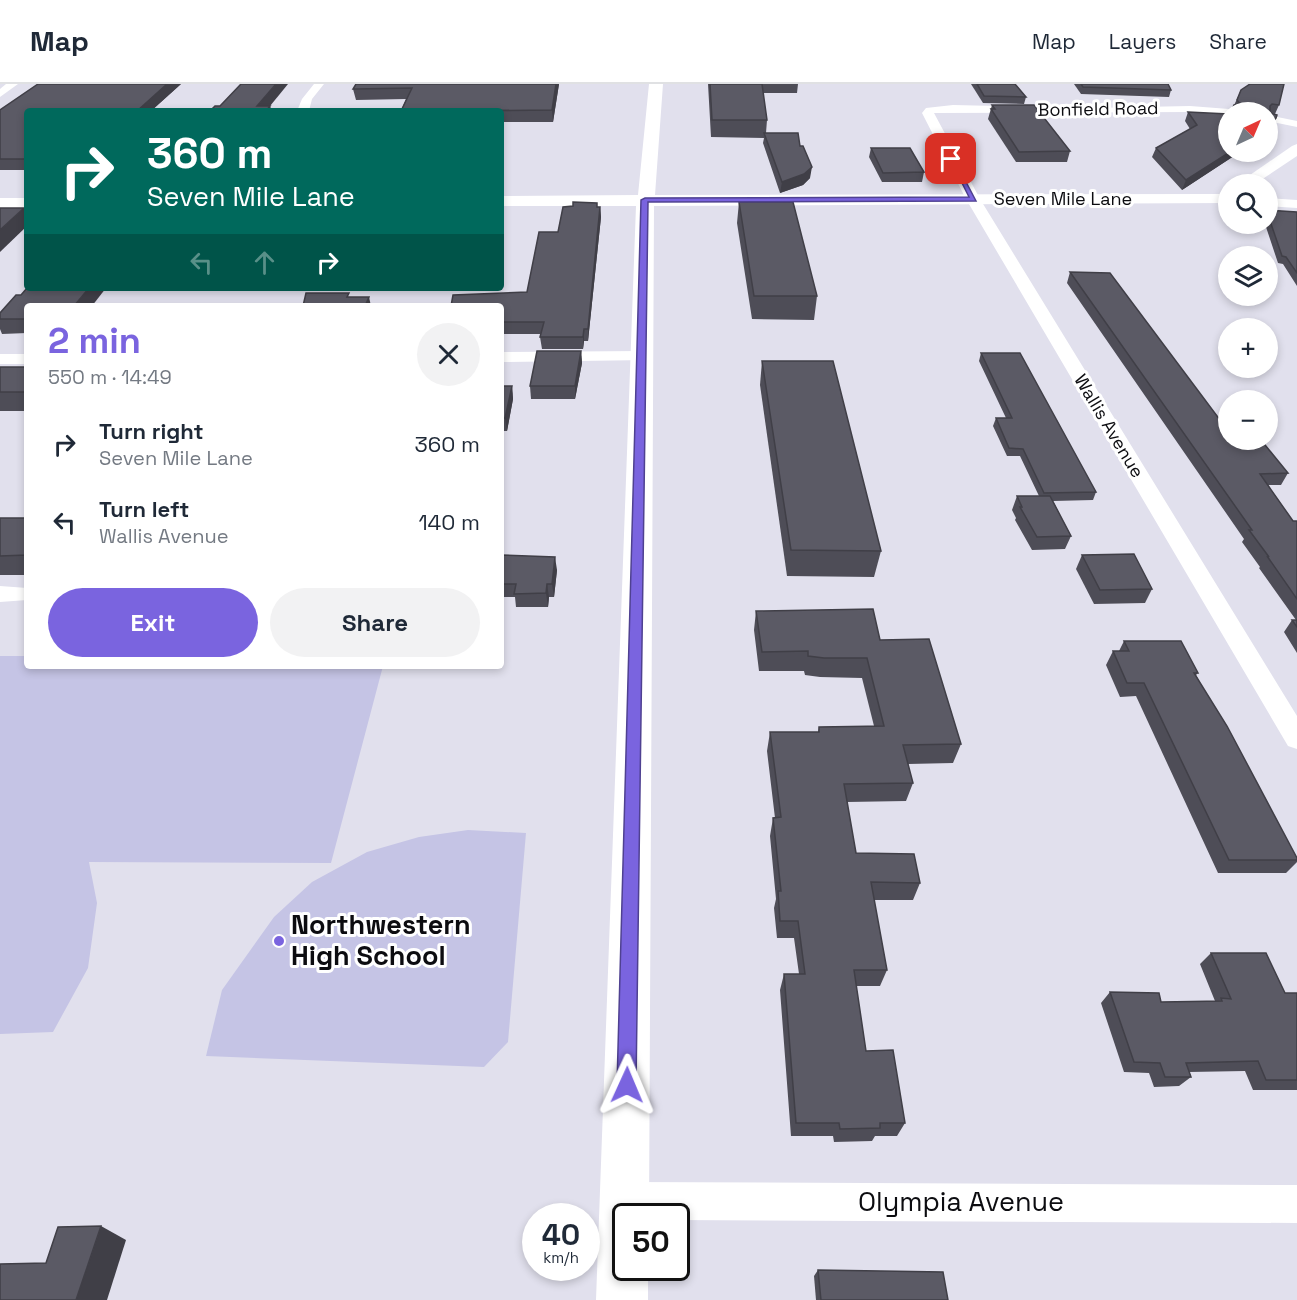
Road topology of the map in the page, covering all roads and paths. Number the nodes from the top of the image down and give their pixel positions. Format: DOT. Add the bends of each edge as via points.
graph roads {
  1 [pos="13,84"];
  2 [pos="319,84"];
  3 [pos="656,84"];
  4 [pos="0,94"];
  5 [pos="304,108"];
  6 [pos="930,110"];
  7 [pos="1218,111"];
  8 [pos="1278,120"];
  9 [pos="1297,124"];
  10 [pos="1297,149"];
  11 [pos="1260,174"];
  12 [pos="1218,198"];
  13 [pos="973,199"];
  14 [pos="645,200"];
  15 [pos="504,201"];
  16 [pos="0,203"];
  17 [pos="24,203"];
  18 [pos="1278,203"];
  19 [pos="1297,204"];
  20 [pos="642,356"];
  21 [pos="504,357"];
  22 [pos="24,359"];
  23 [pos="0,360"];
  24 [pos="1297,739"];
  25 [pos="624,1201"];
  26 [pos="1297,1203"];
  27 [pos="622,1300"];
  1 -- 4 [label="street"];
  2 -- 5 [label="street"];
  3 -- 14 [label="main road"];
  6 -- 7 [label="street, Bonfield Road"];
  6 -- 13 [label="street, Wallis Avenue" via="929,118"];
  8 -- 9 [label="street"];
  10 -- 11 [label="main road"];
  12 -- 13 [label="main road, Seven Mile Lane"];
  13 -- 14 [label="main road, Seven Mile Lane"];
  13 -- 24 [label="street, Wallis Avenue"];
  14 -- 15 [label="main road, Seven Mile Lane"];
  14 -- 20 [label="main road"];
  16 -- 17 [label="main road"];
  18 -- 19 [label="street"];
  20 -- 21 [label="street"];
  20 -- 25 [label="main road"];
  22 -- 23 [label="street"];
  25 -- 26 [label="street, Olympia Avenue"];
  25 -- 27 [label="main road"];
}
